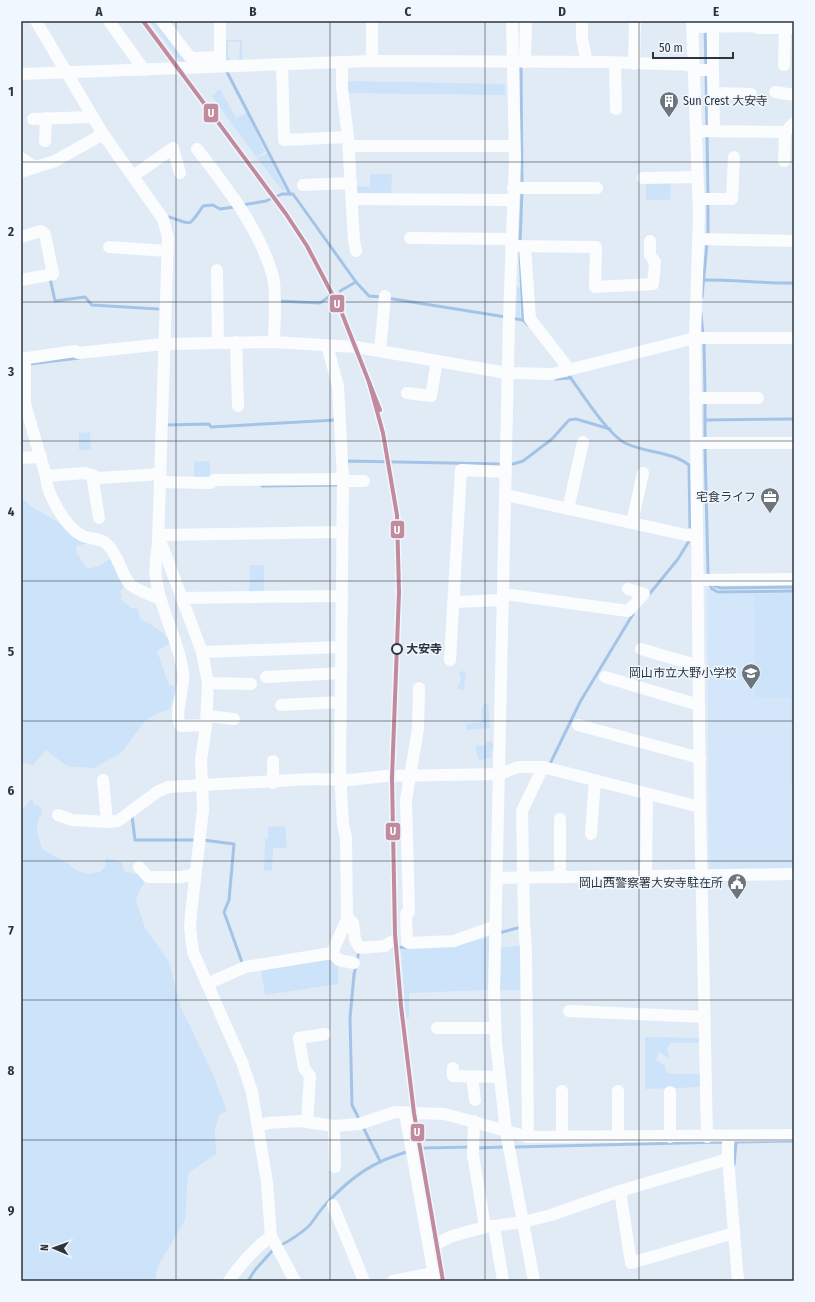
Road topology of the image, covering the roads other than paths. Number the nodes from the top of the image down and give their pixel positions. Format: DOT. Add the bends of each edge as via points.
graph roads {
  1 [pos="36,21"];
  2 [pos="109,21"];
  3 [pos="162,21"];
  4 [pos="220,21"];
  5 [pos="372,21"];
  6 [pos="512,21"];
  7 [pos="526,21"];
  8 [pos="582,21"];
  9 [pos="635,21"];
  10 [pos="702,25"];
  11 [pos="790,28"];
  12 [pos="372,61"];
  13 [pos="220,62"];
  14 [pos="520,62"];
  15 [pos="587,62"];
  16 [pos="615,64"];
  17 [pos="634,64"];
  18 [pos="342,65"];
  19 [pos="784,65"];
  20 [pos="282,67"];
  21 [pos="702,69"];
  22 [pos="144,70"];
  23 [pos="67,72"];
  24 [pos="21,74"];
  25 [pos="775,92"];
  26 [pos="714,93"];
  27 [pos="751,94"];
  28 [pos="794,95"];
  29 [pos="616,109"];
  30 [pos="93,117"];
  31 [pos="46,118"];
  32 [pos="33,119"];
  33 [pos="792,123"];
  34 [pos="706,131"];
  35 [pos="103,134"];
  36 [pos="45,141"];
  37 [pos="349,142"];
  38 [pos="514,146"];
  39 [pos="197,149"];
  40 [pos="734,157"];
  41 [pos="21,158"];
  42 [pos="784,161"];
  43 [pos="35,167"];
  44 [pos="21,172"];
  45 [pos="180,173"];
  46 [pos="132,176"];
  47 [pos="643,178"];
  48 [pos="697,178"];
  49 [pos="351,183"];
  50 [pos="303,186"];
  51 [pos="597,188"];
  52 [pos="517,191"];
  53 [pos="352,199"];
  54 [pos="705,199"];
  55 [pos="21,237"];
  56 [pos="410,238"];
  57 [pos="704,239"];
  58 [pos="650,240"];
  59 [pos="794,241"];
  60 [pos="517,245"];
  61 [pos="109,247"];
  62 [pos="167,251"];
  63 [pos="356,251"];
  64 [pos="217,270"];
  65 [pos="21,280"];
  66 [pos="385,298"];
  67 [pos="701,338"];
  68 [pos="794,338"];
  69 [pos="274,342"];
  70 [pos="218,343"];
  71 [pos="236,345"];
  72 [pos="164,347"];
  73 [pos="328,348"];
  74 [pos="380,351"];
  75 [pos="24,362"];
  76 [pos="436,364"];
  77 [pos="565,371"];
  78 [pos="507,373"];
  79 [pos="407,393"];
  80 [pos="702,398"];
  81 [pos="758,398"];
  82 [pos="238,406"];
  83 [pos="583,442"];
  84 [pos="702,443"];
  85 [pos="794,443"];
  86 [pos="40,457"];
  87 [pos="21,458"];
  88 [pos="506,472"];
  89 [pos="643,473"];
  90 [pos="92,475"];
  91 [pos="46,476"];
  92 [pos="162,480"];
  93 [pos="364,481"];
  94 [pos="344,482"];
  95 [pos="506,496"];
  96 [pos="568,509"];
  97 [pos="98,518"];
  98 [pos="632,523"];
  99 [pos="342,532"];
  100 [pos="697,536"];
  101 [pos="161,537"];
  102 [pos="794,579"];
  103 [pos="701,580"];
  104 [pos="628,589"];
  105 [pos="342,596"];
  106 [pos="503,597"];
  107 [pos="185,598"];
  108 [pos="160,599"];
  109 [pos="454,602"];
  110 [pos="340,647"];
  111 [pos="641,649"];
  112 [pos="205,652"];
  113 [pos="450,660"];
  114 [pos="698,666"];
  115 [pos="341,673"];
  116 [pos="266,677"];
  117 [pos="605,677"];
  118 [pos="211,683"];
  119 [pos="250,684"];
  120 [pos="419,688"];
  121 [pos="341,702"];
  122 [pos="281,705"];
  123 [pos="699,705"];
  124 [pos="209,718"];
  125 [pos="234,718"];
  126 [pos="578,725"];
  127 [pos="700,758"];
  128 [pos="273,761"];
  129 [pos="545,769"];
  130 [pos="500,774"];
  131 [pos="410,779"];
  132 [pos="103,780"];
  133 [pos="341,780"];
  134 [pos="595,780"];
  135 [pos="273,783"];
  136 [pos="202,786"];
  137 [pos="647,794"];
  138 [pos="700,807"];
  139 [pos="58,815"];
  140 [pos="560,819"];
  141 [pos="107,822"];
  142 [pos="591,834"];
  143 [pos="139,867"];
  144 [pos="194,874"];
  145 [pos="794,874"];
  146 [pos="646,876"];
  147 [pos="703,876"];
  148 [pos="560,877"];
  149 [pos="497,878"];
  150 [pos="524,878"];
  151 [pos="346,919"];
  152 [pos="495,931"];
  153 [pos="391,942"];
  154 [pos="332,953"];
  155 [pos="354,963"];
  156 [pos="207,984"];
  157 [pos="569,1011"];
  158 [pos="705,1017"];
  159 [pos="437,1028"];
  160 [pos="495,1028"];
  161 [pos="325,1034"];
  162 [pos="452,1068"];
  163 [pos="472,1076"];
  164 [pos="499,1078"];
  165 [pos="562,1091"];
  166 [pos="618,1091"];
  167 [pos="670,1092"];
  168 [pos="474,1100"];
  169 [pos="404,1112"];
  170 [pos="474,1121"];
  171 [pos="307,1122"];
  172 [pos="259,1126"];
  173 [pos="334,1126"];
  174 [pos="506,1132"];
  175 [pos="794,1136"];
  176 [pos="528,1137"];
  177 [pos="562,1137"];
  178 [pos="618,1137"];
  179 [pos="670,1137"];
  180 [pos="707,1137"];
  181 [pos="728,1137"];
  182 [pos="728,1159"];
  183 [pos="335,1166"];
  184 [pos="620,1191"];
  185 [pos="333,1205"];
  186 [pos="523,1222"];
  187 [pos="490,1226"];
  188 [pos="734,1233"];
  189 [pos="271,1236"];
  190 [pos="430,1250"];
  191 [pos="435,1277"];
  192 [pos="229,1281"];
  193 [pos="295,1281"];
  194 [pos="364,1281"];
  195 [pos="393,1281"];
  196 [pos="503,1281"];
  197 [pos="534,1281"];
  198 [pos="738,1281"];
  1 -- 23 [label="street"];
  2 -- 22 [label="street"];
  3 -- 13 [label="street" via="189,56"];
  4 -- 13 [label="street"];
  5 -- 12 [label="street"];
  6 -- 14 [label="street"];
  7 -- 14 [label="street"];
  8 -- 15 [label="street" via="582,39"];
  9 -- 17 [label="street"];
  10 -- 11 [label="street"];
  10 -- 21 [label="street"];
  10 -- 21 [label="street"];
  11 -- 19 [label="street"];
  12 -- 14 [label="street"];
  12 -- 18 [label="street"];
  13 -- 20 [label="street"];
  13 -- 22 [label="street"];
  14 -- 15 [label="street"];
  14 -- 38 [label="street"];
  15 -- 16 [label="street"];
  16 -- 17 [label="street"];
  16 -- 29 [label="street"];
  17 -- 21 [label="street"];
  18 -- 20 [label="street"];
  18 -- 37 [label="street" via="342,88"];
  20 -- 37 [label="street" via="284,140"];
  21 -- 26 [label="street"];
  21 -- 34 [label="street"];
  22 -- 23 [label="street"];
  23 -- 24 [label="street"];
  23 -- 30 [label="street"];
  25 -- 28 [label="street"];
  26 -- 27 [label="street"];
  26 -- 34 [label="street"];
  30 -- 31 [label="street"];
  30 -- 35 [label="street"];
  31 -- 32 [label="street"];
  31 -- 36 [label="street"];
  33 -- 34 [label="street"];
  33 -- 42 [label="street"];
  34 -- 48 [label="street"];
  35 -- 43 [label="street" via="55,161"];
  35 -- 46 [label="street"];
  37 -- 38 [label="street"];
  37 -- 49 [label="street"];
  38 -- 52 [label="street"];
  39 -- 69 [label="street" via="239,206 256,234 274,278"];
  40 -- 54 [label="street" via="732,198"];
  41 -- 43 [label="street"];
  43 -- 44 [label="street"];
  45 -- 46 [label="street" via="173,148"];
  46 -- 62 [label="street" via="162,219 168,237"];
  47 -- 48 [label="street"];
  48 -- 54 [label="street"];
  49 -- 50 [label="street"];
  49 -- 53 [label="street"];
  51 -- 52 [label="street"];
  52 -- 53 [label="street"];
  52 -- 60 [label="street"];
  53 -- 63 [label="street"];
  54 -- 57 [label="street"];
  55 -- 65 [label="street" via="41,231 45,234 53,274"];
  56 -- 60 [label="street"];
  57 -- 59 [label="street"];
  57 -- 67 [label="street"];
  58 -- 60 [label="street" via="650,255 655,262 653,284 595,287 596,246"];
  60 -- 77 [label="street" via="530,319"];
  60 -- 78 [label="street" via="509,317"];
  61 -- 62 [label="street"];
  62 -- 72 [label="street"];
  64 -- 70 [label="street"];
  66 -- 74 [label="street"];
  67 -- 68 [label="street"];
  67 -- 77 [label="street"];
  67 -- 80 [label="street"];
  69 -- 71 [label="street"];
  69 -- 73 [label="street"];
  70 -- 71 [label="street"];
  70 -- 72 [label="street"];
  71 -- 82 [label="street"];
  72 -- 75 [label="street" via="78,353 75,351"];
  72 -- 92 [label="street"];
  73 -- 74 [label="street"];
  73 -- 94 [label="street" via="338,386"];
  74 -- 76 [label="street"];
  75 -- 86 [label="street" via="25,404"];
  76 -- 78 [label="street"];
  76 -- 79 [label="street" via="431,396"];
  77 -- 78 [label="street"];
  78 -- 88 [label="street"];
  80 -- 81 [label="street"];
  80 -- 84 [label="street"];
  83 -- 96 [label="street"];
  84 -- 85 [label="street"];
  84 -- 100 [label="street"];
  86 -- 87 [label="street"];
  86 -- 91 [label="street"];
  88 -- 95 [label="street"];
  88 -- 109 [label="street" via="461,470"];
  89 -- 98 [label="street"];
  90 -- 91 [label="street" via="85,473"];
  90 -- 92 [label="street" via="99,478"];
  90 -- 97 [label="street"];
  91 -- 108 [label="street" via="57,507 76,532 105,542 130,584"];
  92 -- 94 [label="street"];
  92 -- 101 [label="street"];
  93 -- 94 [label="street"];
  94 -- 99 [label="street"];
  95 -- 96 [label="street"];
  95 -- 106 [label="street"];
  96 -- 98 [label="street"];
  98 -- 100 [label="street"];
  99 -- 101 [label="street"];
  99 -- 105 [label="street"];
  100 -- 103 [label="street"];
  101 -- 107 [label="street"];
  101 -- 108 [label="street" via="156,577"];
  102 -- 103 [label="street"];
  103 -- 114 [label="street"];
  104 -- 106 [label="street" via="644,594 628,612"];
  105 -- 107 [label="street"];
  105 -- 110 [label="street"];
  106 -- 109 [label="street"];
  106 -- 130 [label="street"];
  107 -- 112 [label="street"];
  108 -- 124 [label="street" via="184,673 178,722 181,726"];
  109 -- 113 [label="street"];
  110 -- 112 [label="street"];
  110 -- 115 [label="street"];
  111 -- 114 [label="street"];
  112 -- 118 [label="street"];
  114 -- 123 [label="street"];
  115 -- 116 [label="street"];
  115 -- 121 [label="street"];
  117 -- 123 [label="street"];
  118 -- 119 [label="street"];
  118 -- 124 [label="street"];
  120 -- 131 [label="street" via="418,729"];
  121 -- 122 [label="street"];
  121 -- 133 [label="street"];
  123 -- 127 [label="street"];
  124 -- 125 [label="street"];
  124 -- 136 [label="street" via="201,760"];
  126 -- 127 [label="street"];
  127 -- 138 [label="street"];
  128 -- 135 [label="street"];
  129 -- 130 [label="street" via="518,766"];
  129 -- 134 [label="street"];
  129 -- 150 [label="street" via="522,811"];
  130 -- 131 [label="street"];
  130 -- 149 [label="street"];
  131 -- 133 [label="street"];
  131 -- 152 [label="street" via="406,800 409,912 406,914 407,942 454,941"];
  132 -- 141 [label="street"];
  133 -- 135 [label="street"];
  133 -- 151 [label="street" via="346,837"];
  134 -- 137 [label="street"];
  134 -- 142 [label="street"];
  135 -- 136 [label="street"];
  136 -- 141 [label="street" via="168,787 125,817"];
  136 -- 144 [label="street" via="203,810"];
  137 -- 138 [label="street"];
  137 -- 146 [label="street"];
  138 -- 147 [label="street"];
  139 -- 141 [label="street" via="72,820"];
  140 -- 148 [label="street"];
  143 -- 144 [label="street" via="148,877 182,877"];
  144 -- 156 [label="street" via="191,934 193,952"];
  145 -- 147 [label="street"];
  146 -- 147 [label="street"];
  146 -- 148 [label="street"];
  147 -- 158 [label="street"];
  148 -- 150 [label="street"];
  149 -- 150 [label="street"];
  149 -- 152 [label="street"];
  150 -- 176 [label="street"];
  151 -- 153 [label="street" via="353,923 354,940 360,948 385,946"];
  151 -- 154 [label="street"];
  152 -- 160 [label="street"];
  154 -- 155 [label="street" via="339,960"];
  154 -- 156 [label="street" via="245,968"];
  156 -- 172 [label="street" via="242,1062"];
  157 -- 158 [label="street"];
  158 -- 180 [label="street"];
  159 -- 160 [label="street"];
  160 -- 164 [label="street"];
  161 -- 171 [label="street" via="299,1038 304,1068 310,1076"];
  162 -- 163 [label="street" via="453,1076"];
  163 -- 164 [label="street"];
  163 -- 168 [label="street"];
  164 -- 174 [label="street"];
  165 -- 177 [label="street"];
  166 -- 178 [label="street"];
  167 -- 179 [label="street"];
  169 -- 170 [label="street" via="444,1114"];
  169 -- 173 [label="street" via="395,1112 359,1124"];
  169 -- 190 [label="street"];
  170 -- 174 [label="street"];
  170 -- 187 [label="street" via="473,1155"];
  171 -- 172 [label="street" via="268,1123"];
  171 -- 173 [label="street"];
  172 -- 189 [label="street"];
  173 -- 183 [label="street"];
  174 -- 176 [label="street"];
  174 -- 186 [label="street"];
  175 -- 181 [label="street"];
  176 -- 177 [label="street"];
  177 -- 178 [label="street"];
  178 -- 179 [label="street"];
  179 -- 180 [label="street"];
  180 -- 181 [label="street"];
  181 -- 182 [label="street"];
  182 -- 184 [label="street"];
  182 -- 188 [label="street"];
  184 -- 186 [label="street" via="552,1215"];
  184 -- 188 [label="street" via="630,1263"];
  185 -- 194 [label="street"];
  186 -- 187 [label="street"];
  186 -- 197 [label="street"];
  187 -- 190 [label="street" via="445,1239 436,1243"];
  187 -- 196 [label="street"];
  188 -- 198 [label="street"];
  189 -- 192 [label="street" via="242,1262"];
  189 -- 193 [label="street"];
  190 -- 191 [label="street"];
  191 -- 195 [label="street"];
}
